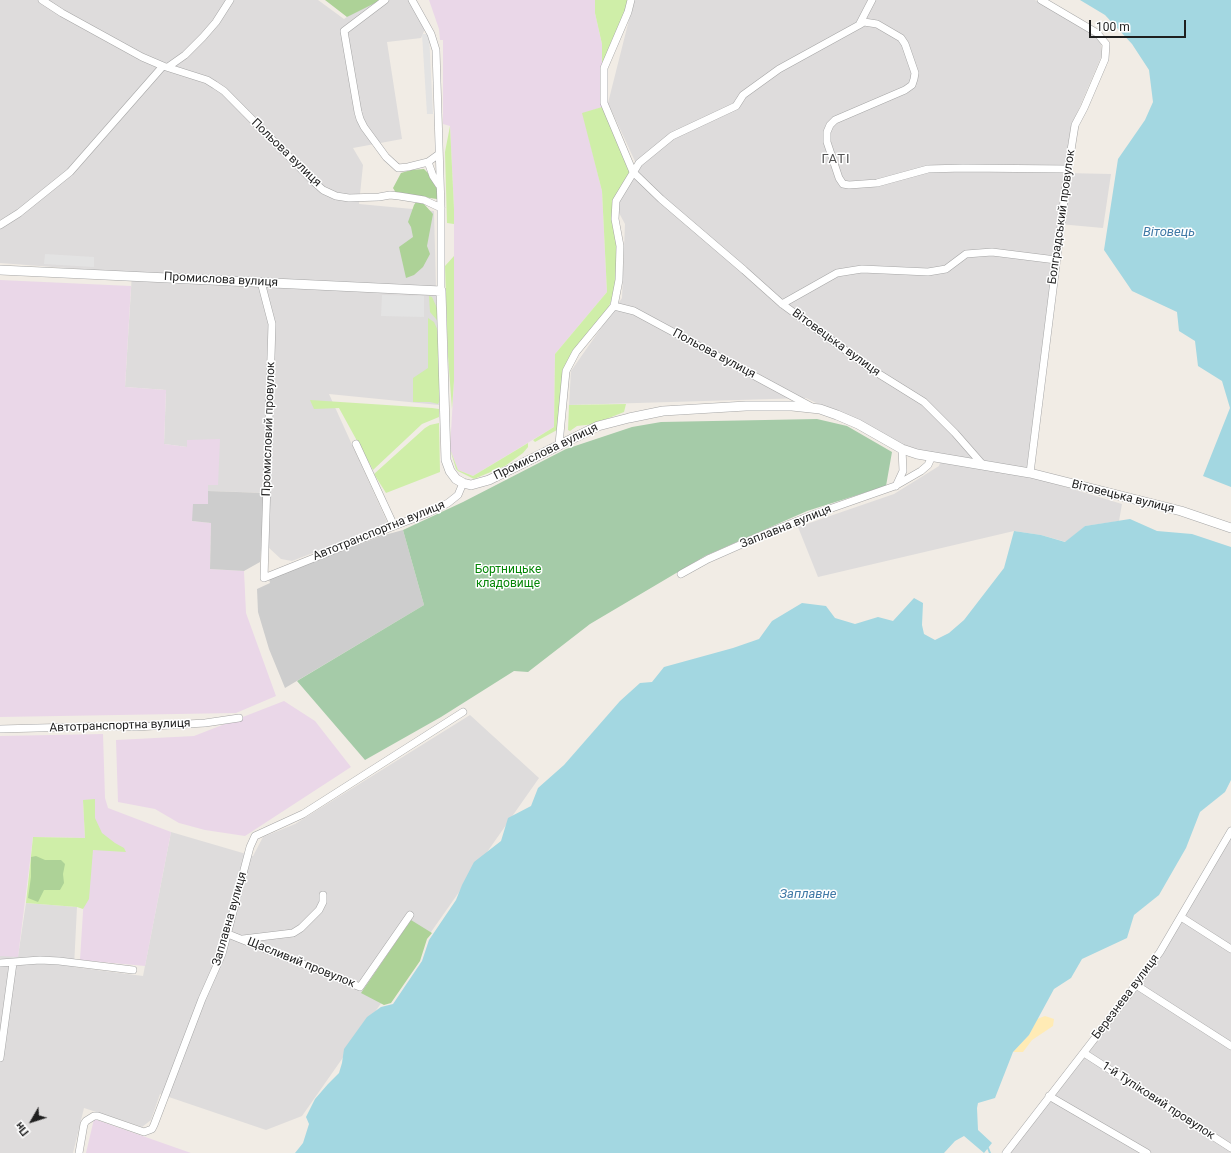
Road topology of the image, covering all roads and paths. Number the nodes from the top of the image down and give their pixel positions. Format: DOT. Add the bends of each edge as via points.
graph roads {
  1 [pos="42,0"];
  2 [pos="230,0"];
  3 [pos="385,0"];
  4 [pos="412,0"];
  5 [pos="631,0"];
  6 [pos="872,0"];
  7 [pos="1042,0"];
  8 [pos="859,25"];
  9 [pos="165,66"];
  10 [pos="439,154"];
  11 [pos="428,162"];
  12 [pos="1068,169"];
  13 [pos="633,172"];
  14 [pos="440,185"];
  15 [pos="440,208"];
  16 [pos="0,225"];
  17 [pos="1056,260"];
  18 [pos="0,270"];
  19 [pos="262,282"];
  20 [pos="441,291"];
  21 [pos="782,304"];
  22 [pos="614,306"];
  23 [pos="812,407"];
  24 [pos="356,444"];
  25 [pos="559,444"];
  26 [pos="902,449"];
  27 [pos="932,456"];
  28 [pos="983,465"];
  29 [pos="1030,473"];
  30 [pos="463,483"];
  31 [pos="895,486"];
  32 [pos="394,526"];
  33 [pos="1231,528"];
  34 [pos="681,574"];
  35 [pos="264,578"];
  36 [pos="463,712"];
  37 [pos="239,718"];
  38 [pos="0,729"];
  39 [pos="1231,831"];
  40 [pos="323,895"];
  41 [pos="410,915"];
  42 [pos="1181,917"];
  43 [pos="228,934"];
  44 [pos="241,939"];
  45 [pos="1231,949"];
  46 [pos="0,963"];
  47 [pos="14,963"];
  48 [pos="133,970"];
  49 [pos="1136,986"];
  50 [pos="1231,1046"];
  51 [pos="1084,1053"];
  52 [pos="0,1058"];
  53 [pos="1049,1096"];
  54 [pos="1231,1148"];
  55 [pos="79,1153"];
  56 [pos="1006,1153"];
  57 [pos="1147,1153"];
  1 -- 9 [label="street, Польова вулиця" via="102,35"];
  2 -- 9 [label="street" via="203,38 185,55"];
  3 -- 11 [label="street" via="344,30 358,112 364,127 386,157 398,168"];
  4 -- 10 [label="street" via="431,34 436,50"];
  5 -- 13 [label="street, Вітовецька вулиця" via="604,68 604,103"];
  6 -- 8 [label="street"];
  7 -- 12 [label="street, Болградський провулок" via="1097,33 1106,44 1105,59 1075,125"];
  8 -- 12 [label="street" via="864,22 877,24 901,38 914,79 912,85 905,90 830,124 827,142 843,184 877,183 928,170"];
  8 -- 13 [label="street" via="779,69 743,95 736,106 672,136 639,163"];
  9 -- 15 [label="street, Польова вулиця" via="207,80 224,91 323,190 349,198 394,196 424,200"];
  9 -- 16 [label="street" via="70,172"];
  10 -- 11 [label="street"];
  10 -- 14 [label="street"];
  11 -- 14 [label="street" via="433,176"];
  12 -- 17 [label="street, Болградський провулок"];
  13 -- 21 [label="street, Вітовецька вулиця" via="661,200"];
  13 -- 22 [label="street" via="616,201 615,219 620,246 619,280"];
  14 -- 15 [label="street"];
  15 -- 20 [label="street"];
  17 -- 21 [label="street" via="992,252 966,254 946,269 928,272 862,269 837,273"];
  17 -- 29 [label="street, Болградський провулок"];
  18 -- 19 [label="street, Промислова вулиця"];
  19 -- 20 [label="street, Промислова вулиця"];
  19 -- 35 [label="street, Промисловий провулок" via="272,324"];
  20 -- 30 [label="street" via="446,460 450,471"];
  21 -- 28 [label="street, Вітовецька вулиця" via="871,369 924,402"];
  22 -- 23 [label="street, Польова вулиця" via="634,311"];
  22 -- 25 [label="street" via="576,352 566,371"];
  23 -- 25 [label="street, Промислова вулиця" via="746,406 663,411 598,426"];
  23 -- 26 [label="street, Промислова вулиця" via="858,424"];
  24 -- 32 [label="street"];
  25 -- 30 [label="street, Промислова вулиця" via="489,480 471,485"];
  26 -- 27 [label="street, Промислова вулиця"];
  26 -- 31 [label="street" via="903,471"];
  27 -- 28 [label="street, Промислова вулиця"];
  27 -- 31 [label="street, Заплавна вулиця" via="928,465 921,471"];
  28 -- 29 [label="street, Вітовецька вулиця"];
  29 -- 33 [label="street, Вітовецька вулиця" via="1181,511"];
  30 -- 32 [label="street, Автотранспортна вулиця" via="458,495 448,503"];
  31 -- 34 [label="street, Заплавна вулиця" via="767,533"];
  32 -- 35 [label="street, Автотранспортна вулиця"];
  36 -- 43 [label="street, Заплавна вулиця" via="303,814 256,836 250,847"];
  37 -- 38 [label="street, Автотранспортна вулиця" via="205,723 144,726"];
  39 -- 42 [label="street, Березнева вулиця"];
  40 -- 44 [label="street" via="319,910 293,933"];
  41 -- 44 [label="street, Щасливий провулок" via="360,987"];
  42 -- 45 [label="street"];
  42 -- 49 [label="street, Березнева вулиця"];
  43 -- 44 [label="street, Щасливий провулок"];
  43 -- 55 [label="street, Заплавна вулиця" via="152,1129 144,1132 94,1116 84,1124"];
  46 -- 47 [label="street"];
  47 -- 48 [label="street" via="59,960"];
  47 -- 52 [label="street"];
  49 -- 50 [label="street"];
  49 -- 51 [label="street, Березнева вулиця"];
  51 -- 53 [label="street, Березнева вулиця"];
  51 -- 54 [label="street, 1-й Тупіковий провулок"];
  53 -- 56 [label="street, Березнева вулиця"];
  53 -- 57 [label="street"];
}
